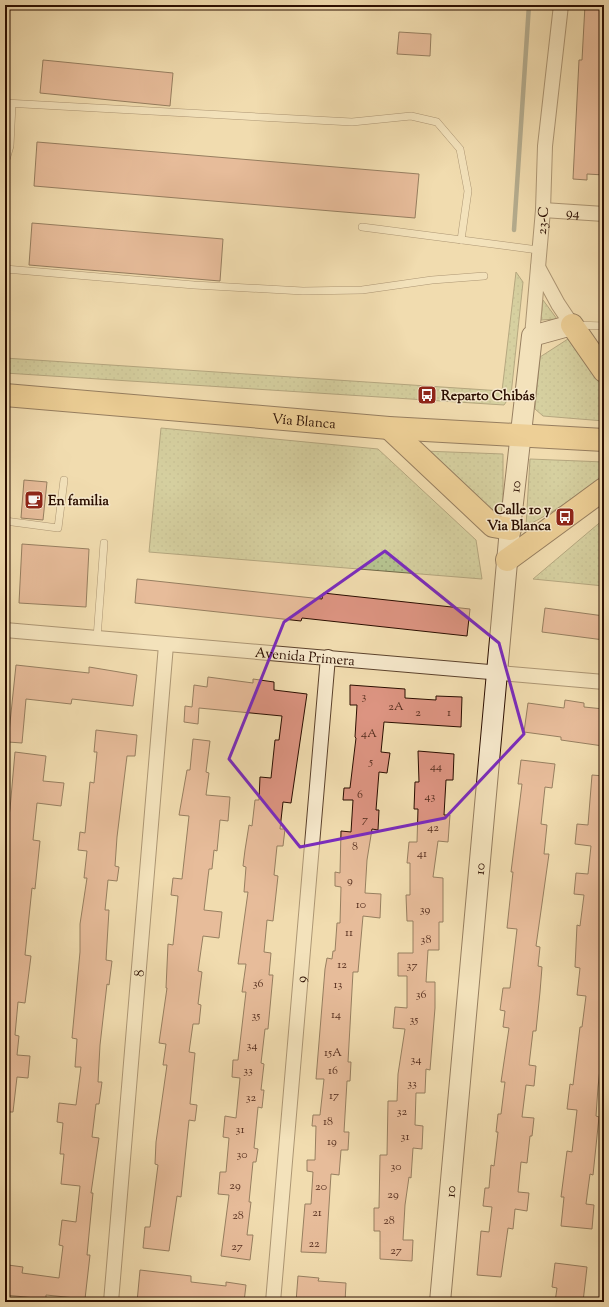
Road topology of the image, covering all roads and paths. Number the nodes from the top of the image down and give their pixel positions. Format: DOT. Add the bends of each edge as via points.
graph roads {
  1 [pos="561,5"];
  2 [pos="9,103"];
  3 [pos="5,163"];
  4 [pos="543,210"];
  5 [pos="604,214"];
  6 [pos="362,227"];
  7 [pos="461,240"];
  8 [pos="538,250"];
  9 [pos="538,267"];
  10 [pos="5,269"];
  11 [pos="484,276"];
  12 [pos="572,325"];
  13 [pos="604,326"];
  14 [pos="532,336"];
  15 [pos="604,371"];
  16 [pos="5,395"];
  17 [pos="389,428"];
  18 [pos="520,436"];
  19 [pos="604,440"];
  20 [pos="64,480"];
  21 [pos="604,489"];
  22 [pos="5,521"];
  23 [pos="510,529"];
  24 [pos="104,543"];
  25 [pos="507,560"];
  26 [pos="5,630"];
  27 [pos="97,638"];
  28 [pos="166,645"];
  29 [pos="328,657"];
  30 [pos="496,672"];
  31 [pos="604,682"];
  32 [pos="111,1302"];
  33 [pos="273,1302"];
  34 [pos="440,1302"];
  1 -- 4 [label="street, 23-C" via="545,146"];
  2 -- 3 [label="lane" via="10,146"];
  2 -- 7 [label="lane" via="352,122 411,116 437,122 460,149 468,191"];
  4 -- 5 [label="street, 94"];
  4 -- 8 [label="street, 23-C"];
  6 -- 7 [label="lane"];
  7 -- 8 [label="lane"];
  8 -- 9 [label="street, 23-C"];
  9 -- 12 [label="street"];
  9 -- 14 [label="street, 23-C"];
  10 -- 11 [label="lane" via="194,286 303,291 362,290"];
  12 -- 13 [label="lane"];
  12 -- 14 [label="street"];
  12 -- 15 [label="main road"];
  14 -- 18 [label="street, 23-C"];
  16 -- 17 [label="main road, Vía Blanca"];
  17 -- 18 [label="main road, Vía Blanca"];
  17 -- 23 [label="main road" via="493,526"];
  18 -- 19 [label="main road, Vía Blanca"];
  18 -- 23 [label="street, 10"];
  20 -- 22 [label="lane" via="58,528"];
  21 -- 25 [label="main road"];
  23 -- 25 [label="street, 10"];
  24 -- 27 [label="lane"];
  25 -- 30 [label="street, 10"];
  26 -- 27 [label="street, Avenida Primera"];
  27 -- 28 [label="street, Avenida Primera"];
  28 -- 29 [label="street, Avenida Primera"];
  28 -- 32 [label="street, 8"];
  29 -- 30 [label="street, Avenida Primera"];
  29 -- 33 [label="street, 9"];
  30 -- 31 [label="street, Avenida Primera"];
  30 -- 34 [label="street, 10"];
}
